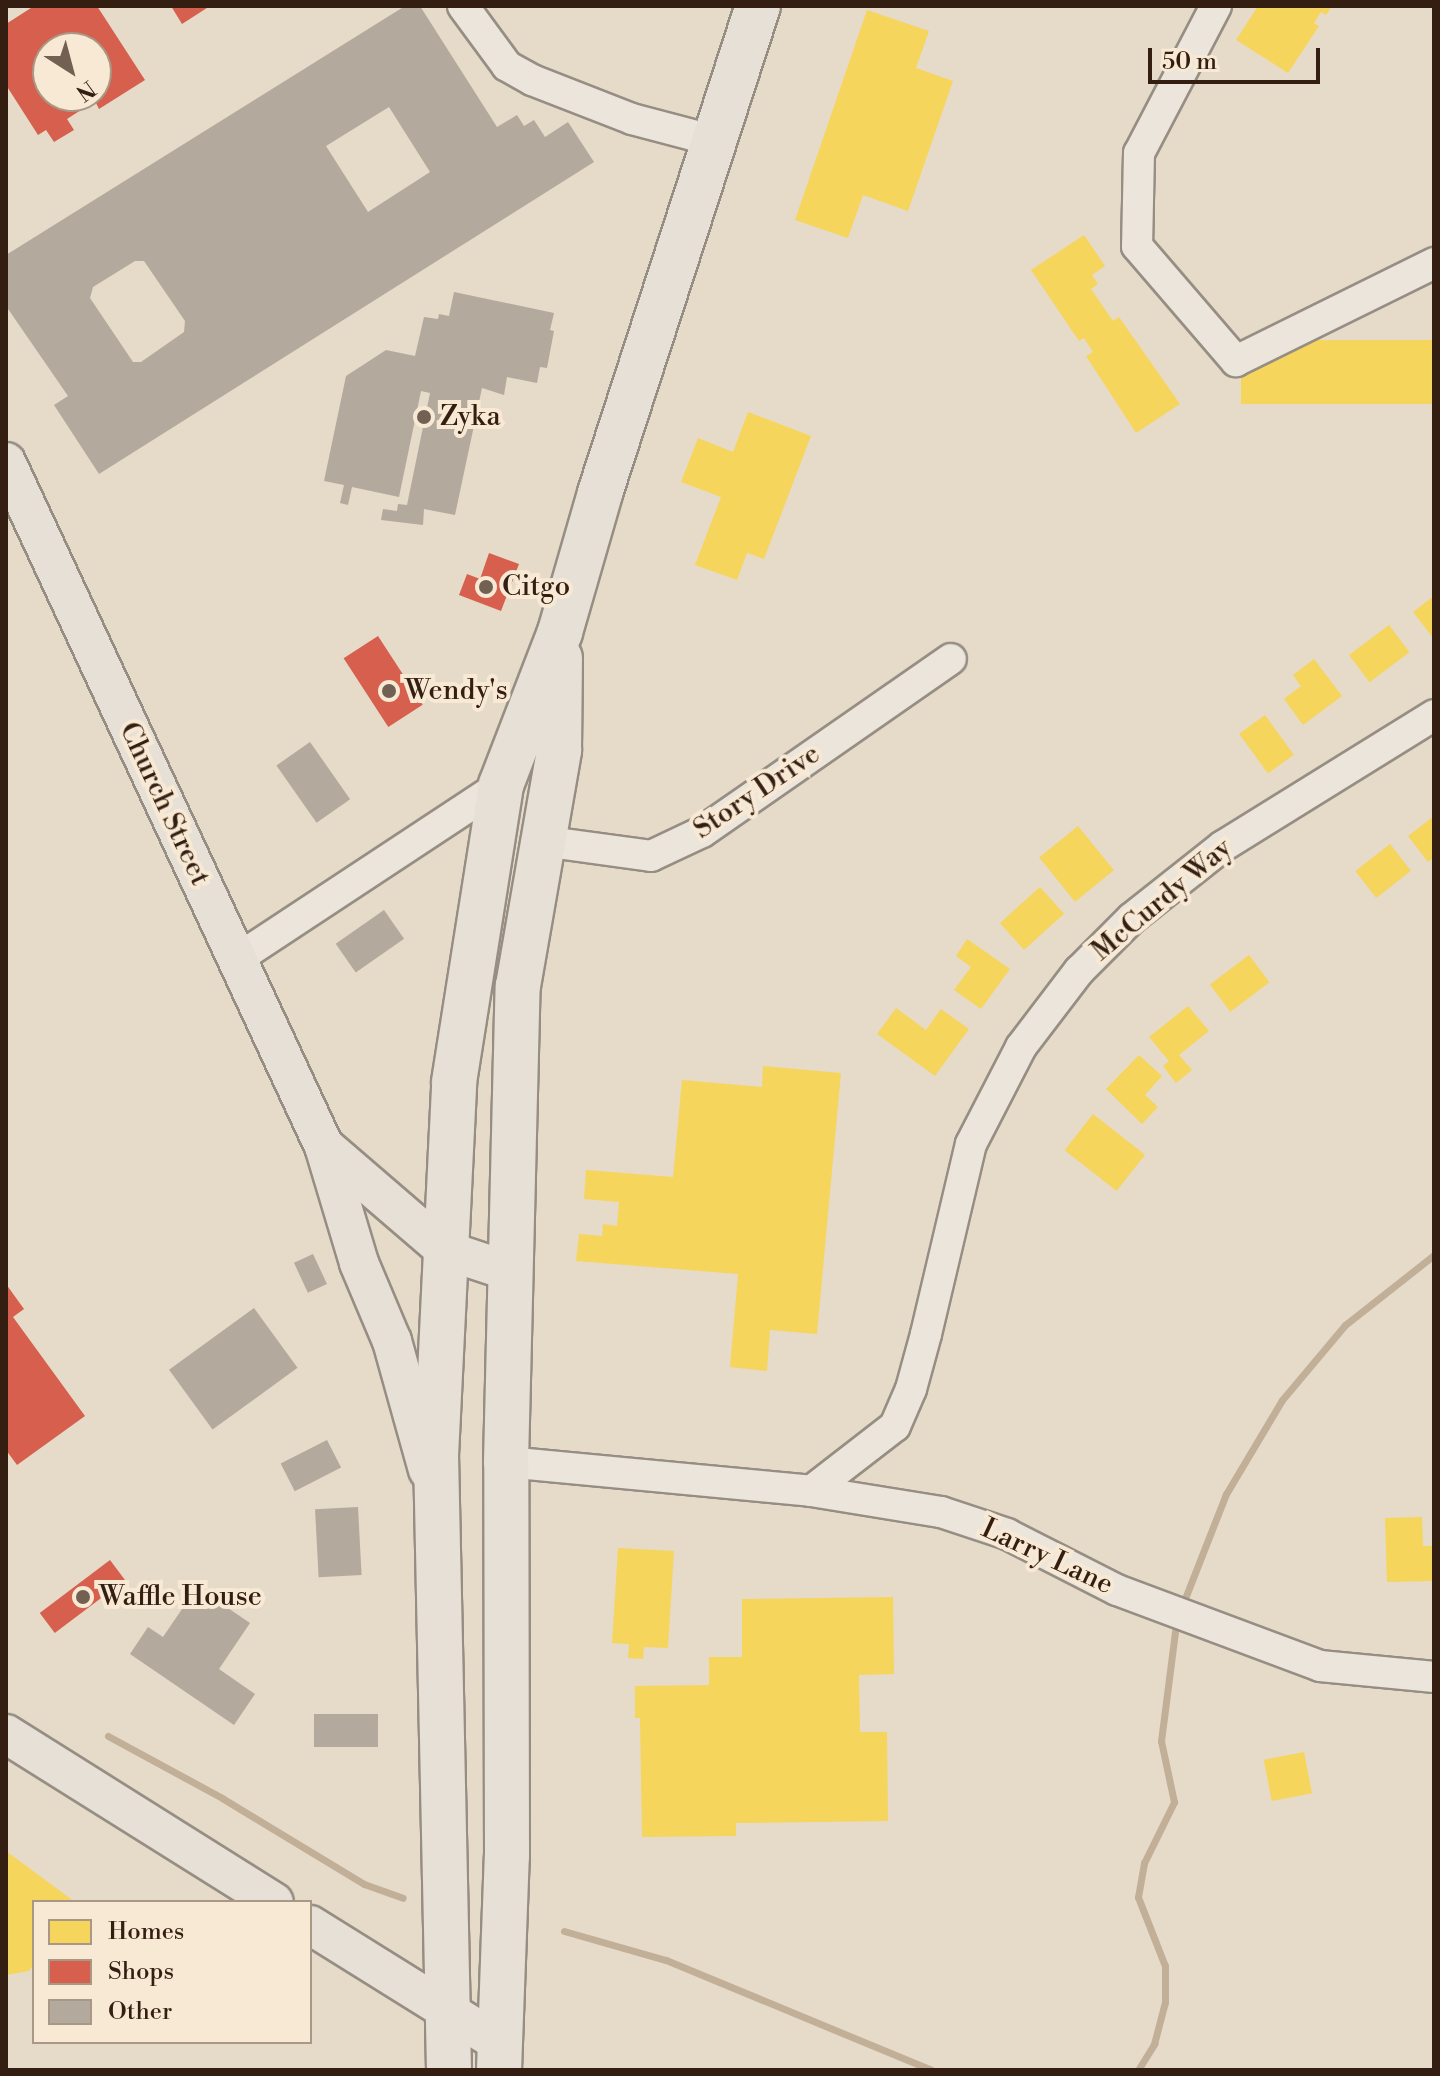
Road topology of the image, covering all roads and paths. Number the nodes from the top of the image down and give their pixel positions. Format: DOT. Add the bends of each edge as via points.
graph roads {
  1 [pos="463,6"];
  2 [pos="758,6"];
  3 [pos="1216,6"];
  4 [pos="715,141"];
  5 [pos="1434,263"];
  6 [pos="6,462"];
  7 [pos="560,632"];
  8 [pos="951,659"];
  9 [pos="1434,715"];
  10 [pos="501,785"];
  11 [pos="542,841"];
  12 [pos="237,959"];
  13 [pos="324,1146"];
  14 [pos="445,1250"];
  15 [pos="512,1272"];
  16 [pos="506,1462"];
  17 [pos="811,1491"];
  18 [pos="437,1508"];
  19 [pos="1434,1677"];
  20 [pos="6,1734"];
  21 [pos="271,1900"];
  22 [pos="312,1926"];
  23 [pos="449,2013"];
  24 [pos="498,2056"];
  25 [pos="449,2070"];
  1 -- 4 [label="street" via="507,66 532,80 632,119"];
  2 -- 4 [label="highway"];
  3 -- 5 [label="street" via="1139,153 1137,246 1147,258 1236,361"];
  4 -- 7 [label="highway"];
  6 -- 12 [label="main road, Church Street"];
  7 -- 10 [label="highway"];
  7 -- 11 [label="highway" via="559,750"];
  8 -- 11 [label="street, Story Drive" via="702,832 651,856"];
  9 -- 17 [label="street, McCurdy Way" via="1223,846 1132,918 1079,971 1021,1047 971,1144 919,1362 895,1426"];
  10 -- 12 [label="street"];
  10 -- 14 [label="highway" via="454,1082"];
  11 -- 15 [label="highway" via="518,986"];
  12 -- 13 [label="main road, Church Street"];
  13 -- 14 [label="main road, Church Street"];
  13 -- 18 [label="main road, Church Street" via="359,1263 397,1355"];
  14 -- 15 [label="main road, Church Street"];
  14 -- 18 [label="highway"];
  15 -- 16 [label="highway"];
  16 -- 17 [label="street, Larry Lane"];
  16 -- 24 [label="highway" via="507,1856"];
  17 -- 19 [label="street, Larry Lane" via="941,1512 1007,1534 1117,1590 1320,1666"];
  18 -- 23 [label="highway"];
  20 -- 21 [label="main road"];
  22 -- 23 [label="main road"];
  23 -- 24 [label="main road"];
  23 -- 25 [label="highway"];
}
